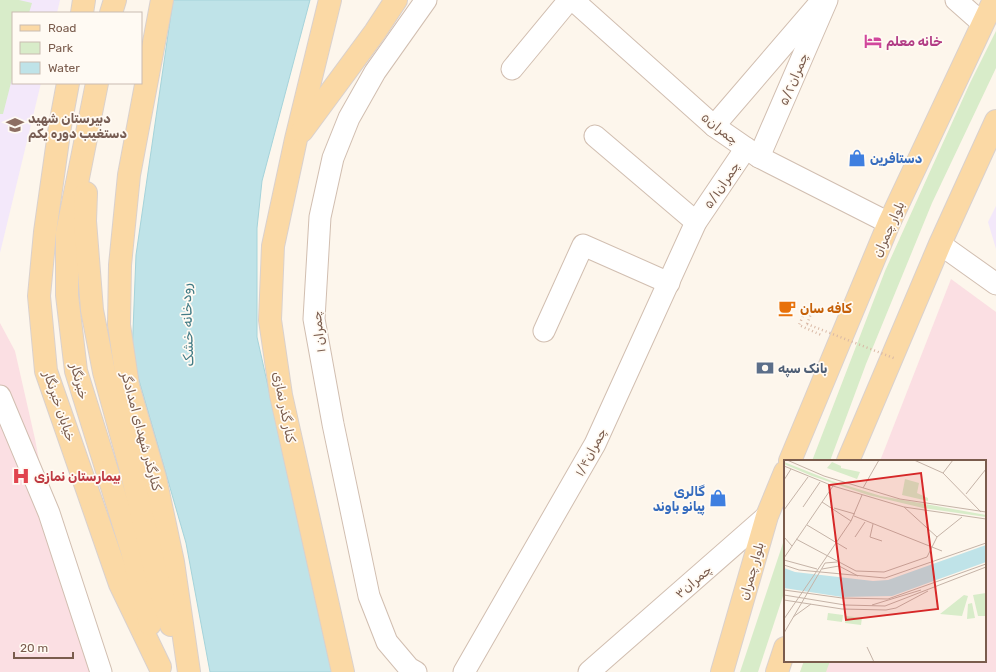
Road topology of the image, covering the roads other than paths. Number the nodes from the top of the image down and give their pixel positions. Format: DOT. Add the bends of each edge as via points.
graph roads {
  1 [pos="84,0"];
  2 [pos="115,0"];
  3 [pos="162,0"];
  4 [pos="330,0"];
  5 [pos="396,0"];
  6 [pos="569,0"];
  7 [pos="573,0"];
  8 [pos="822,0"];
  9 [pos="827,0"];
  10 [pos="956,0"];
  11 [pos="994,0"];
  12 [pos="425,1"];
  13 [pos="82,12"];
  14 [pos="112,12"];
  15 [pos="982,23"];
  16 [pos="512,69"];
  17 [pos="68,84"];
  18 [pos="97,84"];
  19 [pos="90,121"];
  20 [pos="996,121"];
  21 [pos="714,126"];
  22 [pos="595,136"];
  23 [pos="296,139"];
  24 [pos="753,153"];
  25 [pos="696,222"];
  26 [pos="889,223"];
  27 [pos="940,244"];
  28 [pos="669,283"];
  29 [pos="996,284"];
  30 [pos="544,331"];
  31 [pos="0,396"];
  32 [pos="790,460"];
  33 [pos="848,460"];
  34 [pos="784,474"];
  35 [pos="766,516"];
  36 [pos="784,651"];
  37 [pos="161,670"];
  38 [pos="101,672"];
  39 [pos="185,672"];
  40 [pos="189,672"];
  41 [pos="343,672"];
  42 [pos="416,672"];
  43 [pos="464,672"];
  44 [pos="589,672"];
  45 [pos="722,672"];
  46 [pos="777,672"];
  1 -- 13 [label="main road"];
  2 -- 14 [label="main road"];
  3 -- 40 [label="main road, کنارگذر شهدای امدادگر" via="129,175 120,265 120,325 128,386 155,478 173,562"];
  4 -- 23 [label="main road, کنار گذر نمازی"];
  5 -- 23 [label="main road"];
  6 -- 16 [label="street"];
  7 -- 21 [label="street, چمران۵"];
  8 -- 21 [label="street, چمران۵/۲"];
  9 -- 24 [label="street, چمران۵/۲"];
  10 -- 15 [label="street"];
  11 -- 15 [label="main road, بلوار چمران"];
  12 -- 42 [label="street, چمران ۱" via="374,72 349,118 333,158 320,217 314,319 369,596 387,642 409,668"];
  15 -- 26 [label="main road, بلوار چمران"];
  17 -- 37 [label="main road, خیابان خبرنگار" via="45,232 39,296 46,371 120,584"];
  18 -- 19 [label="main road, خبرنگار"];
  19 -- 37 [label="main road, خبرنگار" via="67,233 67,295 76,371 132,551"];
  19 -- 39 [label="main road" via="85,221 92,310 104,372 156,574"];
  20 -- 27 [label="main road"];
  21 -- 24 [label="street, چمران۵"];
  22 -- 25 [label="street"];
  23 -- 41 [label="main road, کنار گذر نمازی" via="273,246 270,320 281,395"];
  24 -- 25 [label="street, چمران۵/۱"];
  24 -- 26 [label="street, چمران۵"];
  25 -- 28 [label="street, چمران۱/۴"];
  26 -- 32 [label="main road, بلوار چمران"];
  27 -- 29 [label="street"];
  27 -- 33 [label="main road"];
  28 -- 30 [label="street" via="583,245"];
  28 -- 43 [label="street, چمران۱/۴" via="596,444"];
  31 -- 38 [label="street" via="49,513"];
  34 -- 35 [label="main road, بلوار چمران"];
  35 -- 44 [label="street, چمران۳"];
  35 -- 45 [label="main road, بلوار چمران"];
  36 -- 46 [label="main road"];
}
